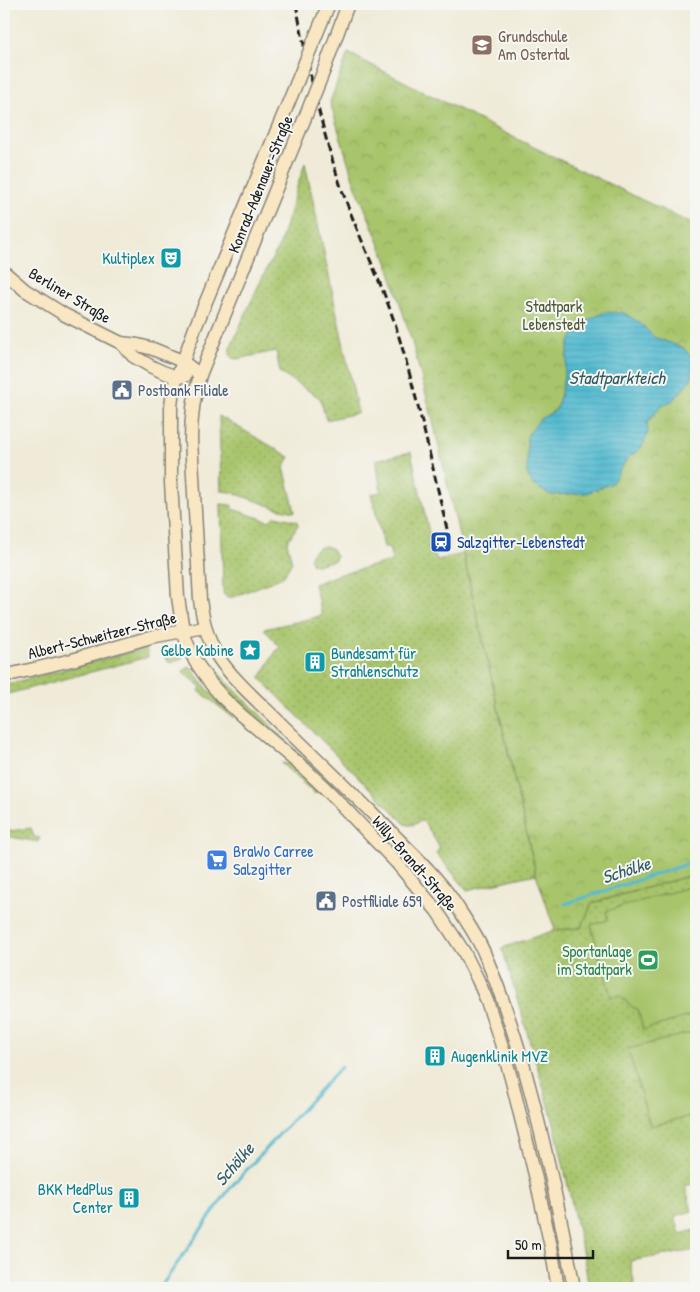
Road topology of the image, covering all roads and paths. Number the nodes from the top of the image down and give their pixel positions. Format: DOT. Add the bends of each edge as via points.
graph roads {
  1 [pos="329,4"];
  2 [pos="348,4"];
  3 [pos="4,272"];
  4 [pos="121,343"];
  5 [pos="182,361"];
  6 [pos="200,375"];
  7 [pos="177,377"];
  8 [pos="205,627"];
  9 [pos="183,631"];
  10 [pos="5,676"];
  11 [pos="558,1288"];
  12 [pos="574,1288"];
  1 -- 5 [label="street, Konrad-Adenauer-Straße, bridge"];
  2 -- 6 [label="street, Konrad-Adenauer-Straße, bridge"];
  3 -- 4 [label="street, Berliner Straße" via="65,316"];
  4 -- 5 [label="street, Berliner Straße" via="153,349"];
  4 -- 7 [label="street, Berliner Straße" via="133,356"];
  5 -- 6 [label="street"];
  5 -- 7 [label="street, Konrad-Adenauer-Straße"];
  6 -- 7 [label="street"];
  6 -- 8 [label="street, Konrad-Adenauer-Straße" via="194,396 191,440 200,600"];
  7 -- 9 [label="street, Konrad-Adenauer-Straße" via="171,407 171,482"];
  8 -- 9 [label="street, Albert-Schweitzer-Straße"];
  8 -- 12 [label="street, Willy-Brandt-Straße" via="216,654 232,674 437,879 485,954 524,1067"];
  9 -- 10 [label="street, Albert-Schweitzer-Straße"];
  9 -- 11 [label="street, Willy-Brandt-Straße" via="198,665 223,698 323,786 396,862 437,911 464,952 487,1001 512,1078"];
}
